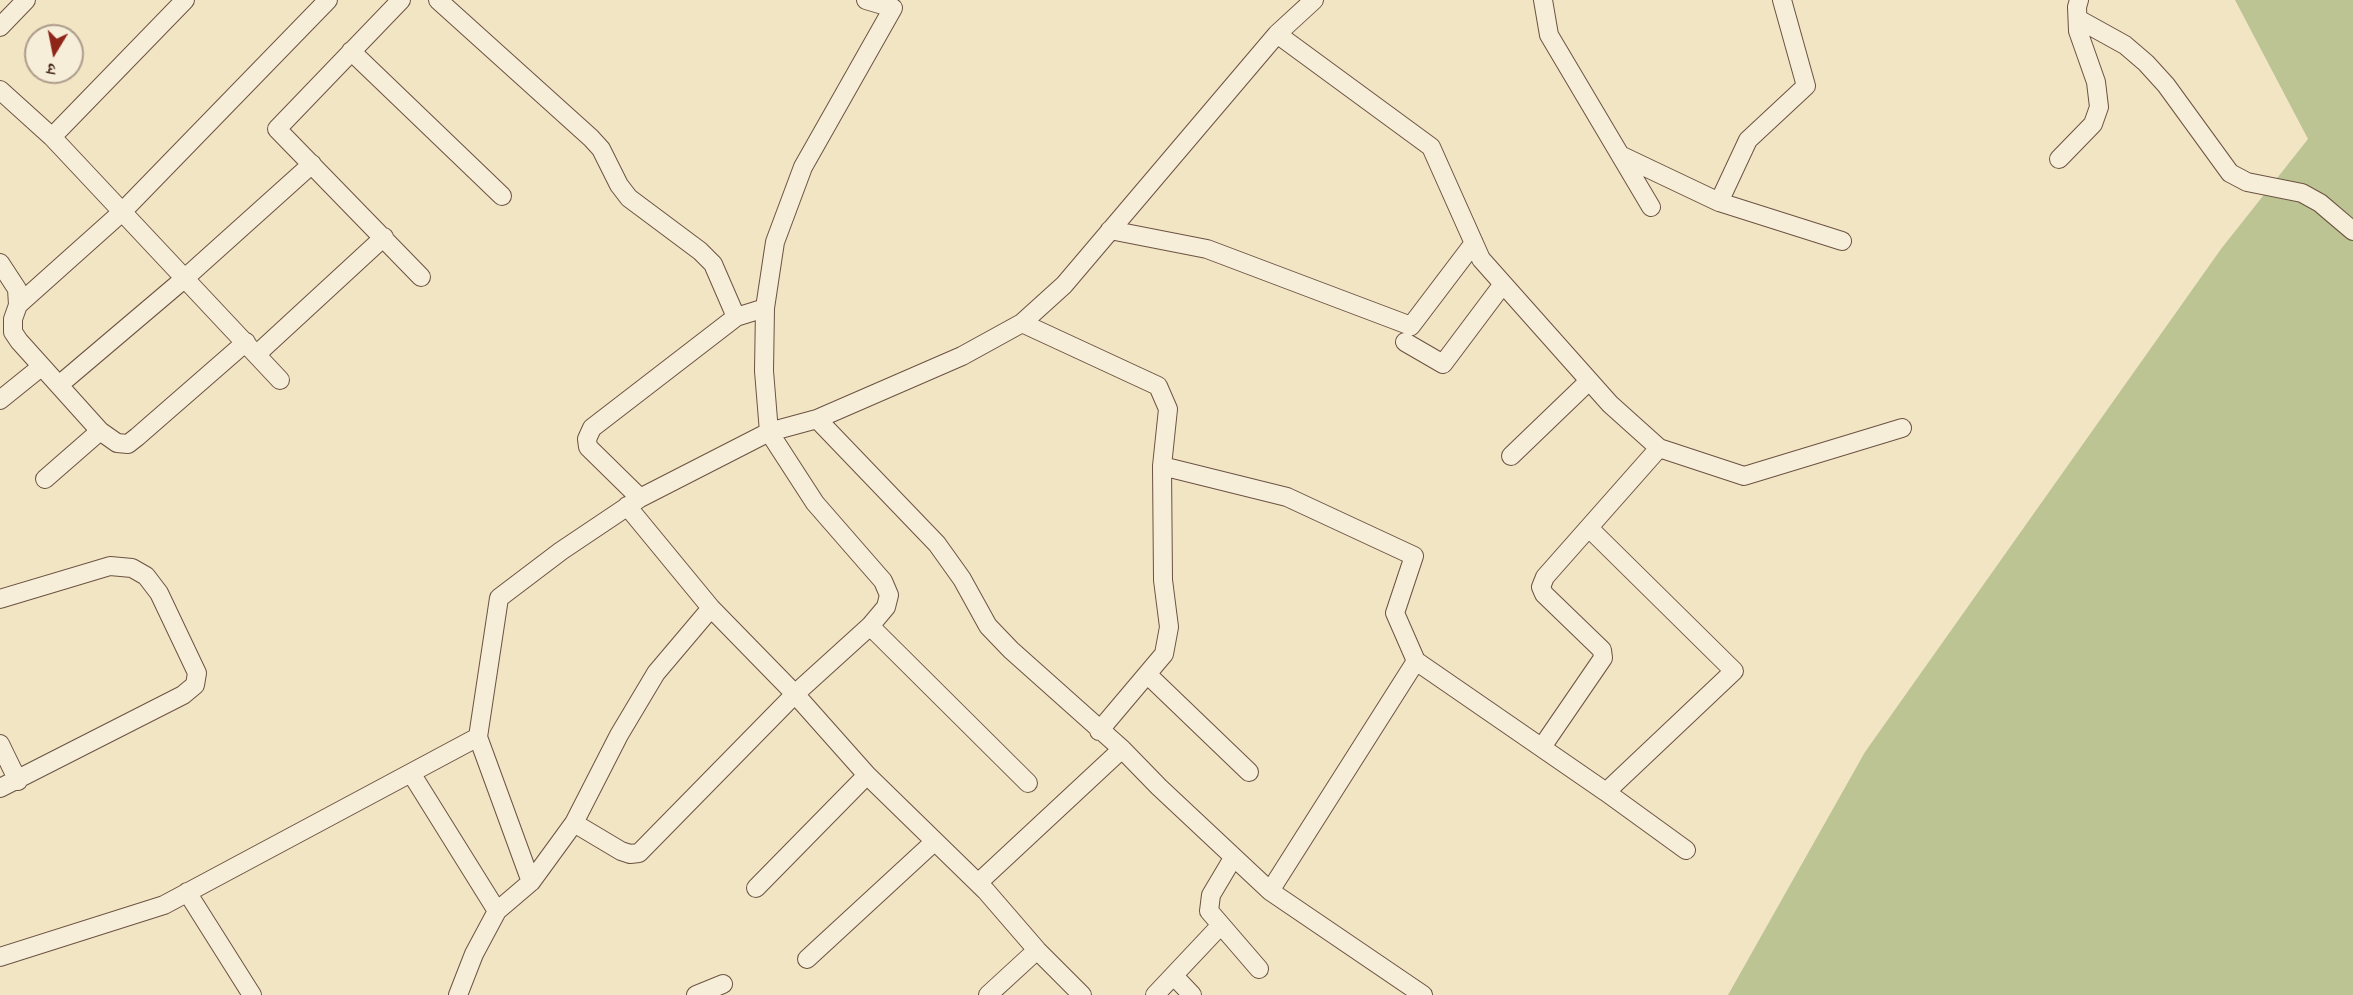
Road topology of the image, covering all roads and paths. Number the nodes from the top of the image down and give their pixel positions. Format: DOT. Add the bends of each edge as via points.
graph roads {
  1 [pos="26,0"];
  2 [pos="184,0"];
  3 [pos="328,0"];
  4 [pos="401,0"];
  5 [pos="438,0"];
  6 [pos="866,0"];
  7 [pos="1543,0"];
  8 [pos="1782,0"];
  9 [pos="2079,0"];
  10 [pos="1312,1"];
  11 [pos="900,4"];
  12 [pos="2078,20"];
  13 [pos="0,27"];
  14 [pos="1276,34"];
  15 [pos="351,51"];
  16 [pos="0,90"];
  17 [pos="52,137"];
  18 [pos="1620,155"];
  19 [pos="2060,159"];
  20 [pos="312,164"];
  21 [pos="502,196"];
  22 [pos="1719,202"];
  23 [pos="1651,207"];
  24 [pos="122,212"];
  25 [pos="1110,230"];
  26 [pos="2353,231"];
  27 [pos="384,237"];
  28 [pos="1842,241"];
  29 [pos="1474,243"];
  30 [pos="0,263"];
  31 [pos="421,277"];
  32 [pos="184,279"];
  33 [pos="1503,284"];
  34 [pos="18,305"];
  35 [pos="765,308"];
  36 [pos="736,317"];
  37 [pos="1022,322"];
  38 [pos="1405,342"];
  39 [pos="251,348"];
  40 [pos="41,368"];
  41 [pos="280,380"];
  42 [pos="1590,381"];
  43 [pos="59,385"];
  44 [pos="0,400"];
  45 [pos="817,419"];
  46 [pos="1902,428"];
  47 [pos="100,431"];
  48 [pos="769,432"];
  49 [pos="1659,448"];
  50 [pos="1511,456"];
  51 [pos="1162,466"];
  52 [pos="45,479"];
  53 [pos="634,502"];
  54 [pos="1589,528"];
  55 [pos="0,599"];
  56 [pos="711,608"];
  57 [pos="870,626"];
  58 [pos="1416,661"];
  59 [pos="1148,675"];
  60 [pos="795,694"];
  61 [pos="1099,731"];
  62 [pos="477,737"];
  63 [pos="0,744"];
  64 [pos="1542,747"];
  65 [pos="1122,749"];
  66 [pos="411,772"];
  67 [pos="1249,772"];
  68 [pos="867,775"];
  69 [pos="18,781"];
  70 [pos="1028,783"];
  71 [pos="0,788"];
  72 [pos="1606,792"];
  73 [pos="573,823"];
  74 [pos="934,842"];
  75 [pos="1686,850"];
  76 [pos="1233,858"];
  77 [pos="531,882"];
  78 [pos="756,888"];
  79 [pos="1270,891"];
  80 [pos="187,892"];
  81 [pos="987,892"];
  82 [pos="496,911"];
  83 [pos="1220,926"];
  84 [pos="1037,950"];
  85 [pos="0,957"];
  86 [pos="807,959"];
  87 [pos="1259,969"];
  88 [pos="1174,976"];
  89 [pos="723,984"];
  90 [pos="459,994"];
  91 [pos="252,995"];
  92 [pos="696,995"];
  93 [pos="988,995"];
  94 [pos="1082,995"];
  95 [pos="1155,995"];
  96 [pos="1192,995"];
  97 [pos="1423,995"];
  1 -- 13 [label="street"];
  2 -- 17 [label="street"];
  3 -- 24 [label="street"];
  4 -- 15 [label="street"];
  5 -- 36 [label="street" via="596,143 629,198 700,250 713,264"];
  6 -- 11 [label="street"];
  7 -- 18 [label="street" via="1549,35"];
  8 -- 22 [label="street" via="1806,86 1748,140"];
  9 -- 12 [label="street"];
  10 -- 14 [label="street"];
  11 -- 35 [label="street" via="803,167 775,242"];
  12 -- 19 [label="street" via="2099,107 2093,124"];
  12 -- 26 [label="street" via="2125,45 2146,63 2230,173 2247,182 2302,193"];
  14 -- 25 [label="street"];
  14 -- 29 [label="street" via="1431,147"];
  15 -- 20 [label="street" via="277,129"];
  15 -- 21 [label="street"];
  16 -- 17 [label="street"];
  17 -- 24 [label="street"];
  18 -- 22 [label="street"];
  18 -- 23 [label="street"];
  20 -- 27 [label="street"];
  20 -- 32 [label="street"];
  22 -- 28 [label="street"];
  24 -- 32 [label="street"];
  24 -- 34 [label="street"];
  25 -- 29 [label="street" via="1207,249 1411,326"];
  25 -- 37 [label="street" via="1064,285"];
  27 -- 31 [label="street"];
  27 -- 39 [label="street"];
  29 -- 33 [label="street"];
  30 -- 34 [label="street" via="17,289"];
  32 -- 39 [label="street"];
  32 -- 43 [label="street"];
  33 -- 38 [label="street" via="1443,364"];
  33 -- 42 [label="street"];
  34 -- 40 [label="street" via="13,332"];
  35 -- 36 [label="street"];
  35 -- 48 [label="street" via="764,371"];
  36 -- 53 [label="street" via="592,428 588,447"];
  37 -- 45 [label="street" via="962,356"];
  37 -- 51 [label="street" via="1158,386 1168,409"];
  39 -- 41 [label="street"];
  39 -- 47 [label="street" via="128,444 117,443"];
  40 -- 43 [label="street"];
  40 -- 44 [label="street"];
  42 -- 49 [label="street"];
  42 -- 50 [label="street"];
  43 -- 47 [label="street"];
  45 -- 48 [label="street"];
  45 -- 61 [label="street" via="937,544 988,626"];
  46 -- 49 [label="street" via="1744,476"];
  47 -- 52 [label="street"];
  48 -- 53 [label="street"];
  48 -- 57 [label="street" via="815,503 883,581 889,595 886,607"];
  49 -- 54 [label="street"];
  51 -- 58 [label="street" via="1287,497 1414,556 1395,613"];
  51 -- 59 [label="street" via="1162,570 1169,627 1164,654"];
  53 -- 56 [label="street"];
  53 -- 62 [label="street" via="500,598"];
  54 -- 64 [label="street" via="1541,587 1602,650 1603,658"];
  54 -- 72 [label="street" via="1734,671"];
  55 -- 69 [label="street" via="110,566 132,567 146,576 159,593 197,673 195,685 183,695"];
  56 -- 60 [label="street"];
  56 -- 73 [label="street" via="656,673"];
  57 -- 60 [label="street"];
  57 -- 70 [label="street"];
  58 -- 64 [label="street"];
  58 -- 79 [label="street"];
  59 -- 61 [label="street"];
  59 -- 67 [label="street"];
  60 -- 68 [label="street"];
  60 -- 73 [label="street" via="639,853 621,851"];
  61 -- 65 [label="street"];
  62 -- 66 [label="street"];
  62 -- 77 [label="street"];
  63 -- 69 [label="street"];
  64 -- 72 [label="street"];
  65 -- 76 [label="street"];
  65 -- 81 [label="street"];
  66 -- 80 [label="street"];
  66 -- 82 [label="street"];
  68 -- 74 [label="street"];
  68 -- 78 [label="street"];
  69 -- 71 [label="street"];
  72 -- 75 [label="street"];
  73 -- 77 [label="street"];
  74 -- 81 [label="street"];
  74 -- 86 [label="street"];
  76 -- 79 [label="street"];
  76 -- 83 [label="street" via="1211,895 1209,910"];
  77 -- 82 [label="street"];
  79 -- 97 [label="street"];
  80 -- 85 [label="street" via="164,905"];
  80 -- 91 [label="street"];
  81 -- 84 [label="street"];
  82 -- 90 [label="street"];
  83 -- 87 [label="street"];
  83 -- 88 [label="street"];
  84 -- 93 [label="street"];
  84 -- 94 [label="street"];
  88 -- 95 [label="street"];
  88 -- 96 [label="street"];
  89 -- 92 [label="street"];
}
